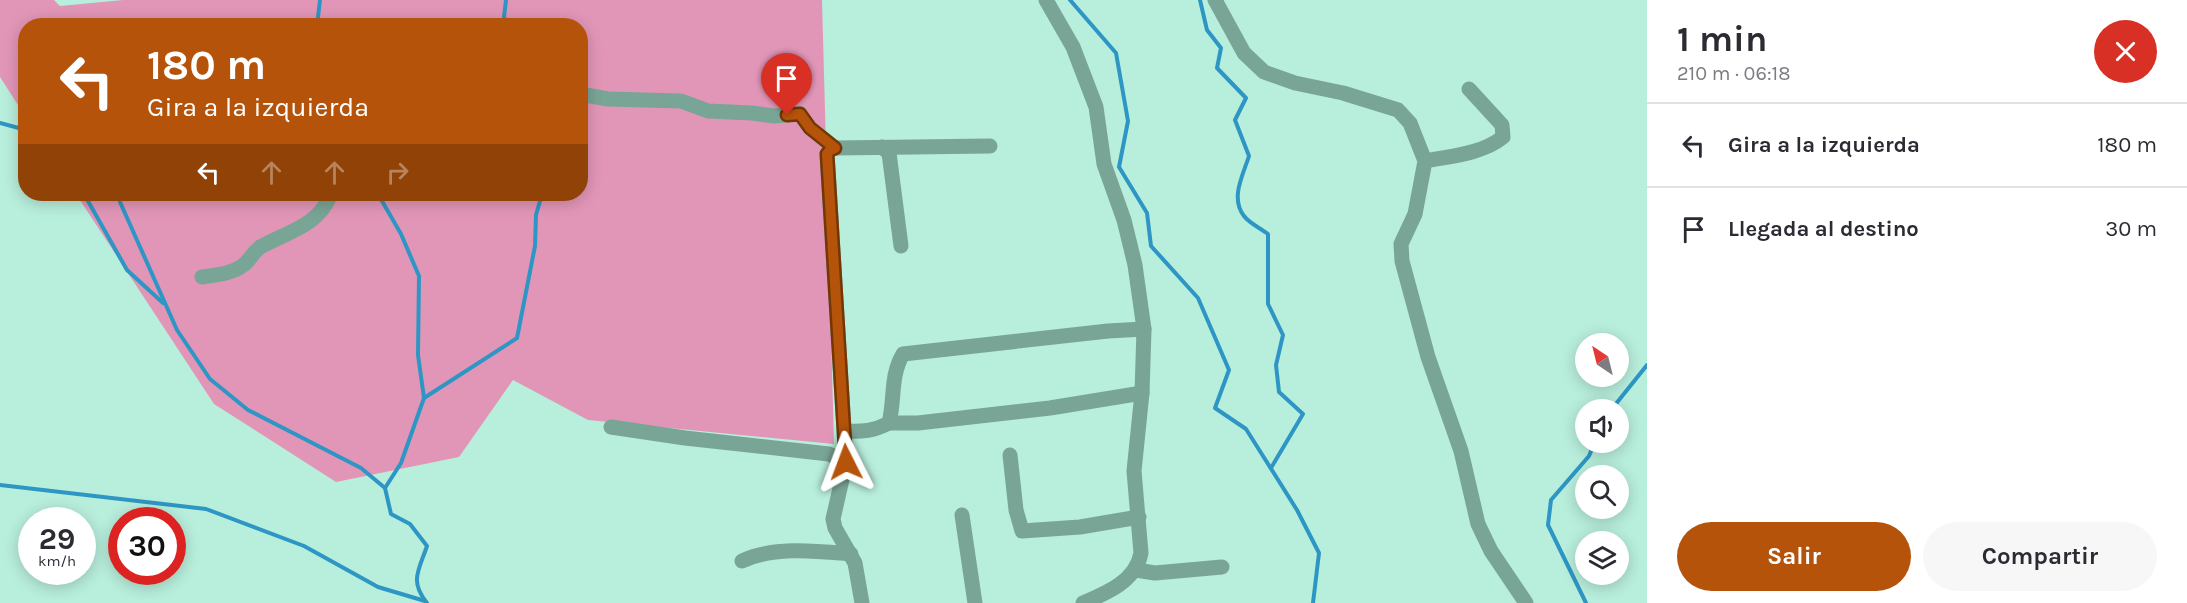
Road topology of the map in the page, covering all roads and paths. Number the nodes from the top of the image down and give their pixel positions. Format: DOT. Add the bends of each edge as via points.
graph roads {
  1 [pos="1047,0"];
  2 [pos="1215,0"];
  3 [pos="1469,89"];
  4 [pos="588,95"];
  5 [pos="990,146"];
  6 [pos="882,147"];
  7 [pos="835,148"];
  8 [pos="1425,161"];
  9 [pos="328,201"];
  10 [pos="901,246"];
  11 [pos="202,277"];
  12 [pos="1144,329"];
  13 [pos="1142,393"];
  14 [pos="889,423"];
  15 [pos="611,426"];
  16 [pos="845,431"];
  17 [pos="1010,455"];
  18 [pos="846,462"];
  19 [pos="962,515"];
  20 [pos="1139,517"];
  21 [pos="850,554"];
  22 [pos="742,561"];
  23 [pos="1222,567"];
  24 [pos="1136,570"];
  25 [pos="862,603"];
  26 [pos="975,603"];
  27 [pos="1083,603"];
  28 [pos="1526,603"];
  1 -- 12 [label="street" via="1073,47 1096,106 1104,164 1135,265"];
  2 -- 8 [label="street" via="1244,53 1264,72 1398,110 1410,123"];
  3 -- 8 [label="street" via="1502,125 1503,137 1477,150"];
  4 -- 7 [label="street" via="681,101 708,111 800,114 810,128"];
  5 -- 6 [label="street"];
  6 -- 7 [label="street"];
  6 -- 10 [label="street" via="889,153"];
  7 -- 16 [label="street" via="827,154"];
  8 -- 28 [label="street" via="1415,214 1402,240 1402,261 1428,357 1461,451 1478,524"];
  9 -- 11 [label="street" via="314,219 259,248 242,267"];
  12 -- 13 [label="street"];
  12 -- 14 [label="street" via="903,354 896,366"];
  13 -- 14 [label="street" via="1050,408"];
  13 -- 20 [label="street" via="1134,458"];
  14 -- 16 [label="street" via="876,430"];
  15 -- 18 [label="street" via="829,454"];
  16 -- 18 [label="street"];
  17 -- 20 [label="street" via="1022,531"];
  18 -- 21 [label="street" via="833,519"];
  19 -- 26 [label="street"];
  20 -- 24 [label="street" via="1141,554"];
  21 -- 22 [label="street" via="806,551 753,556"];
  21 -- 25 [label="street"];
  23 -- 24 [label="street" via="1165,573"];
  24 -- 27 [label="street" via="1123,582"];
}
